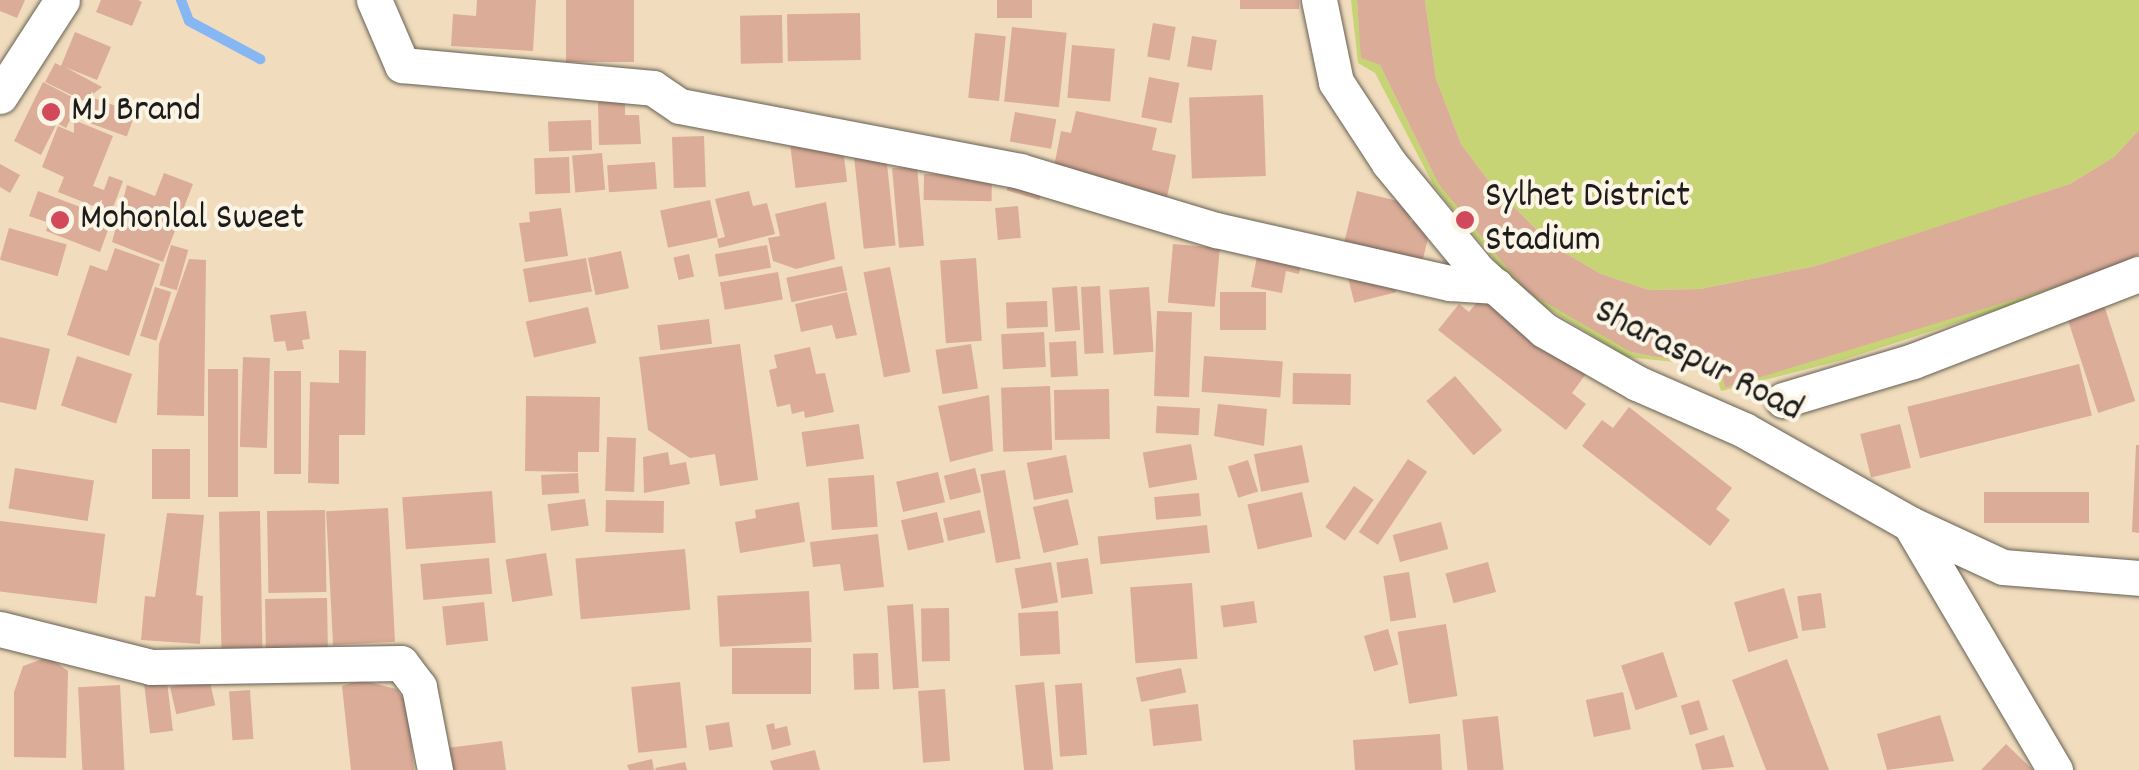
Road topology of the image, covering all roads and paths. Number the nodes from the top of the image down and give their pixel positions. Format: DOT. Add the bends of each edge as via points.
graph roads {
  1 [pos="62,0"];
  2 [pos="374,0"];
  3 [pos="1319,0"];
  4 [pos="0,96"];
  5 [pos="2139,274"];
  6 [pos="1496,286"];
  7 [pos="1783,400"];
  8 [pos="1910,524"];
  9 [pos="2139,578"];
  10 [pos="0,629"];
  11 [pos="434,770"];
  12 [pos="2055,770"];
  1 -- 4 [label="street"];
  2 -- 6 [label="street" via="402,64 654,88 680,106 1020,171 1216,230 1450,283"];
  3 -- 6 [label="street, Sharaspur Road" via="1336,82 1390,163"];
  5 -- 7 [label="street" via="1913,362"];
  6 -- 8 [label="street, Sharaspur Road" via="1544,330 1637,384 1744,430"];
  8 -- 9 [label="street, Sharaspur Road" via="2004,567"];
  8 -- 12 [label="street"];
  10 -- 11 [label="street" via="151,667 401,663 418,687"];
}
